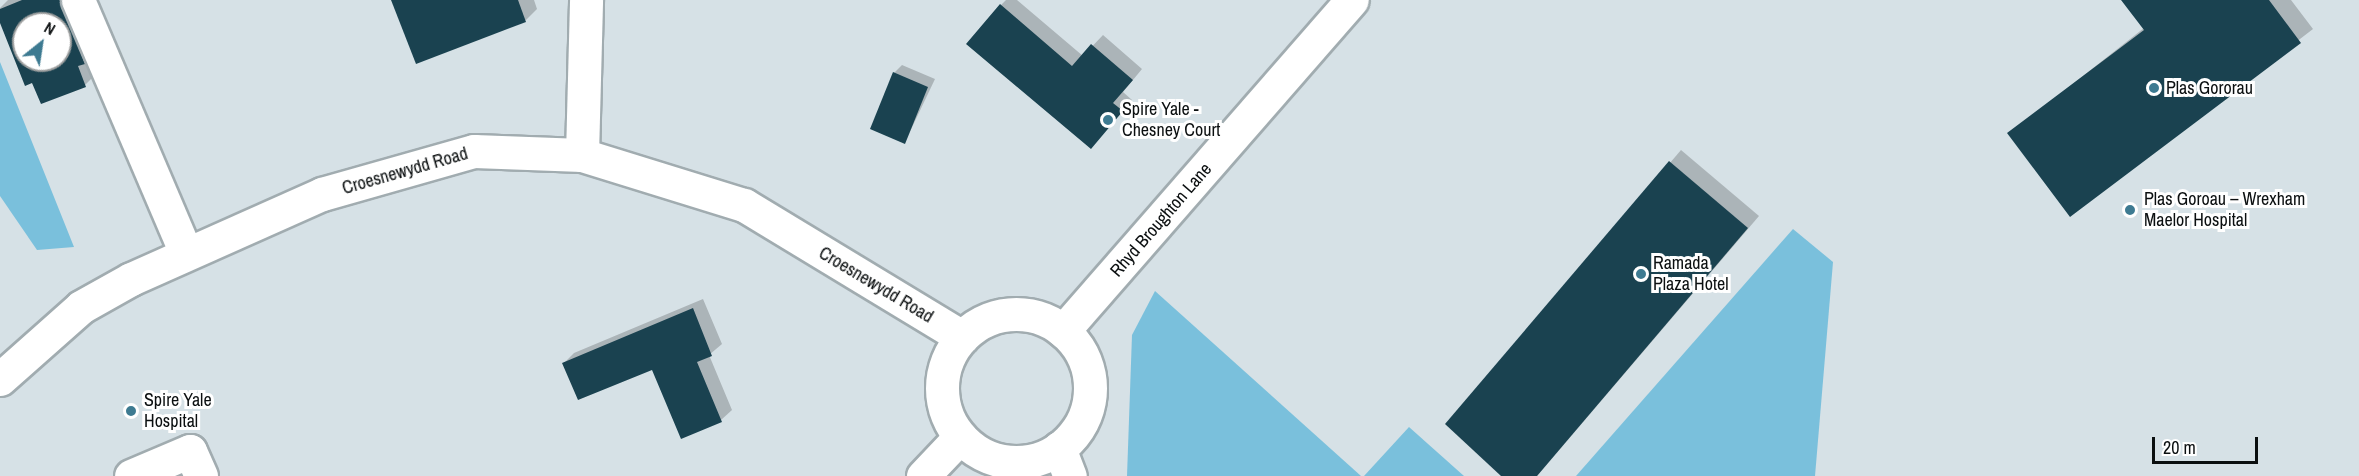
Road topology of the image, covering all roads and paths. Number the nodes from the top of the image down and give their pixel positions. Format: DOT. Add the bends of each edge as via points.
graph roads {
  1 [pos="78,0"];
  2 [pos="586,0"];
  3 [pos="1352,0"];
  4 [pos="582,155"];
  5 [pos="186,253"];
  6 [pos="1063,331"];
  7 [pos="962,337"];
  8 [pos="0,379"];
  9 [pos="960,437"];
  10 [pos="1065,462"];
  11 [pos="131,476"];
  12 [pos="201,476"];
  13 [pos="923,476"];
  1 -- 5 [label="street"];
  2 -- 4 [label="street"];
  3 -- 6 [label="street, Rhyd Broughton Lane"];
  4 -- 5 [label="street, Croesnewydd Road" via="474,151 322,194"];
  4 -- 7 [label="street, Croesnewydd Road" via="744,205"];
  5 -- 8 [label="street, Croesnewydd Road" via="81,307"];
  6 -- 7 [label="street" via="1022,314 1000,316"];
  6 -- 10 [label="street" via="1087,368 1090,391"];
  7 -- 9 [label="street" via="949,355 942,387 948,419"];
  9 -- 10 [label="street" via="977,451 1018,462"];
  9 -- 13 [label="street"];
  11 -- 12 [label="street" via="190,451"];
}
